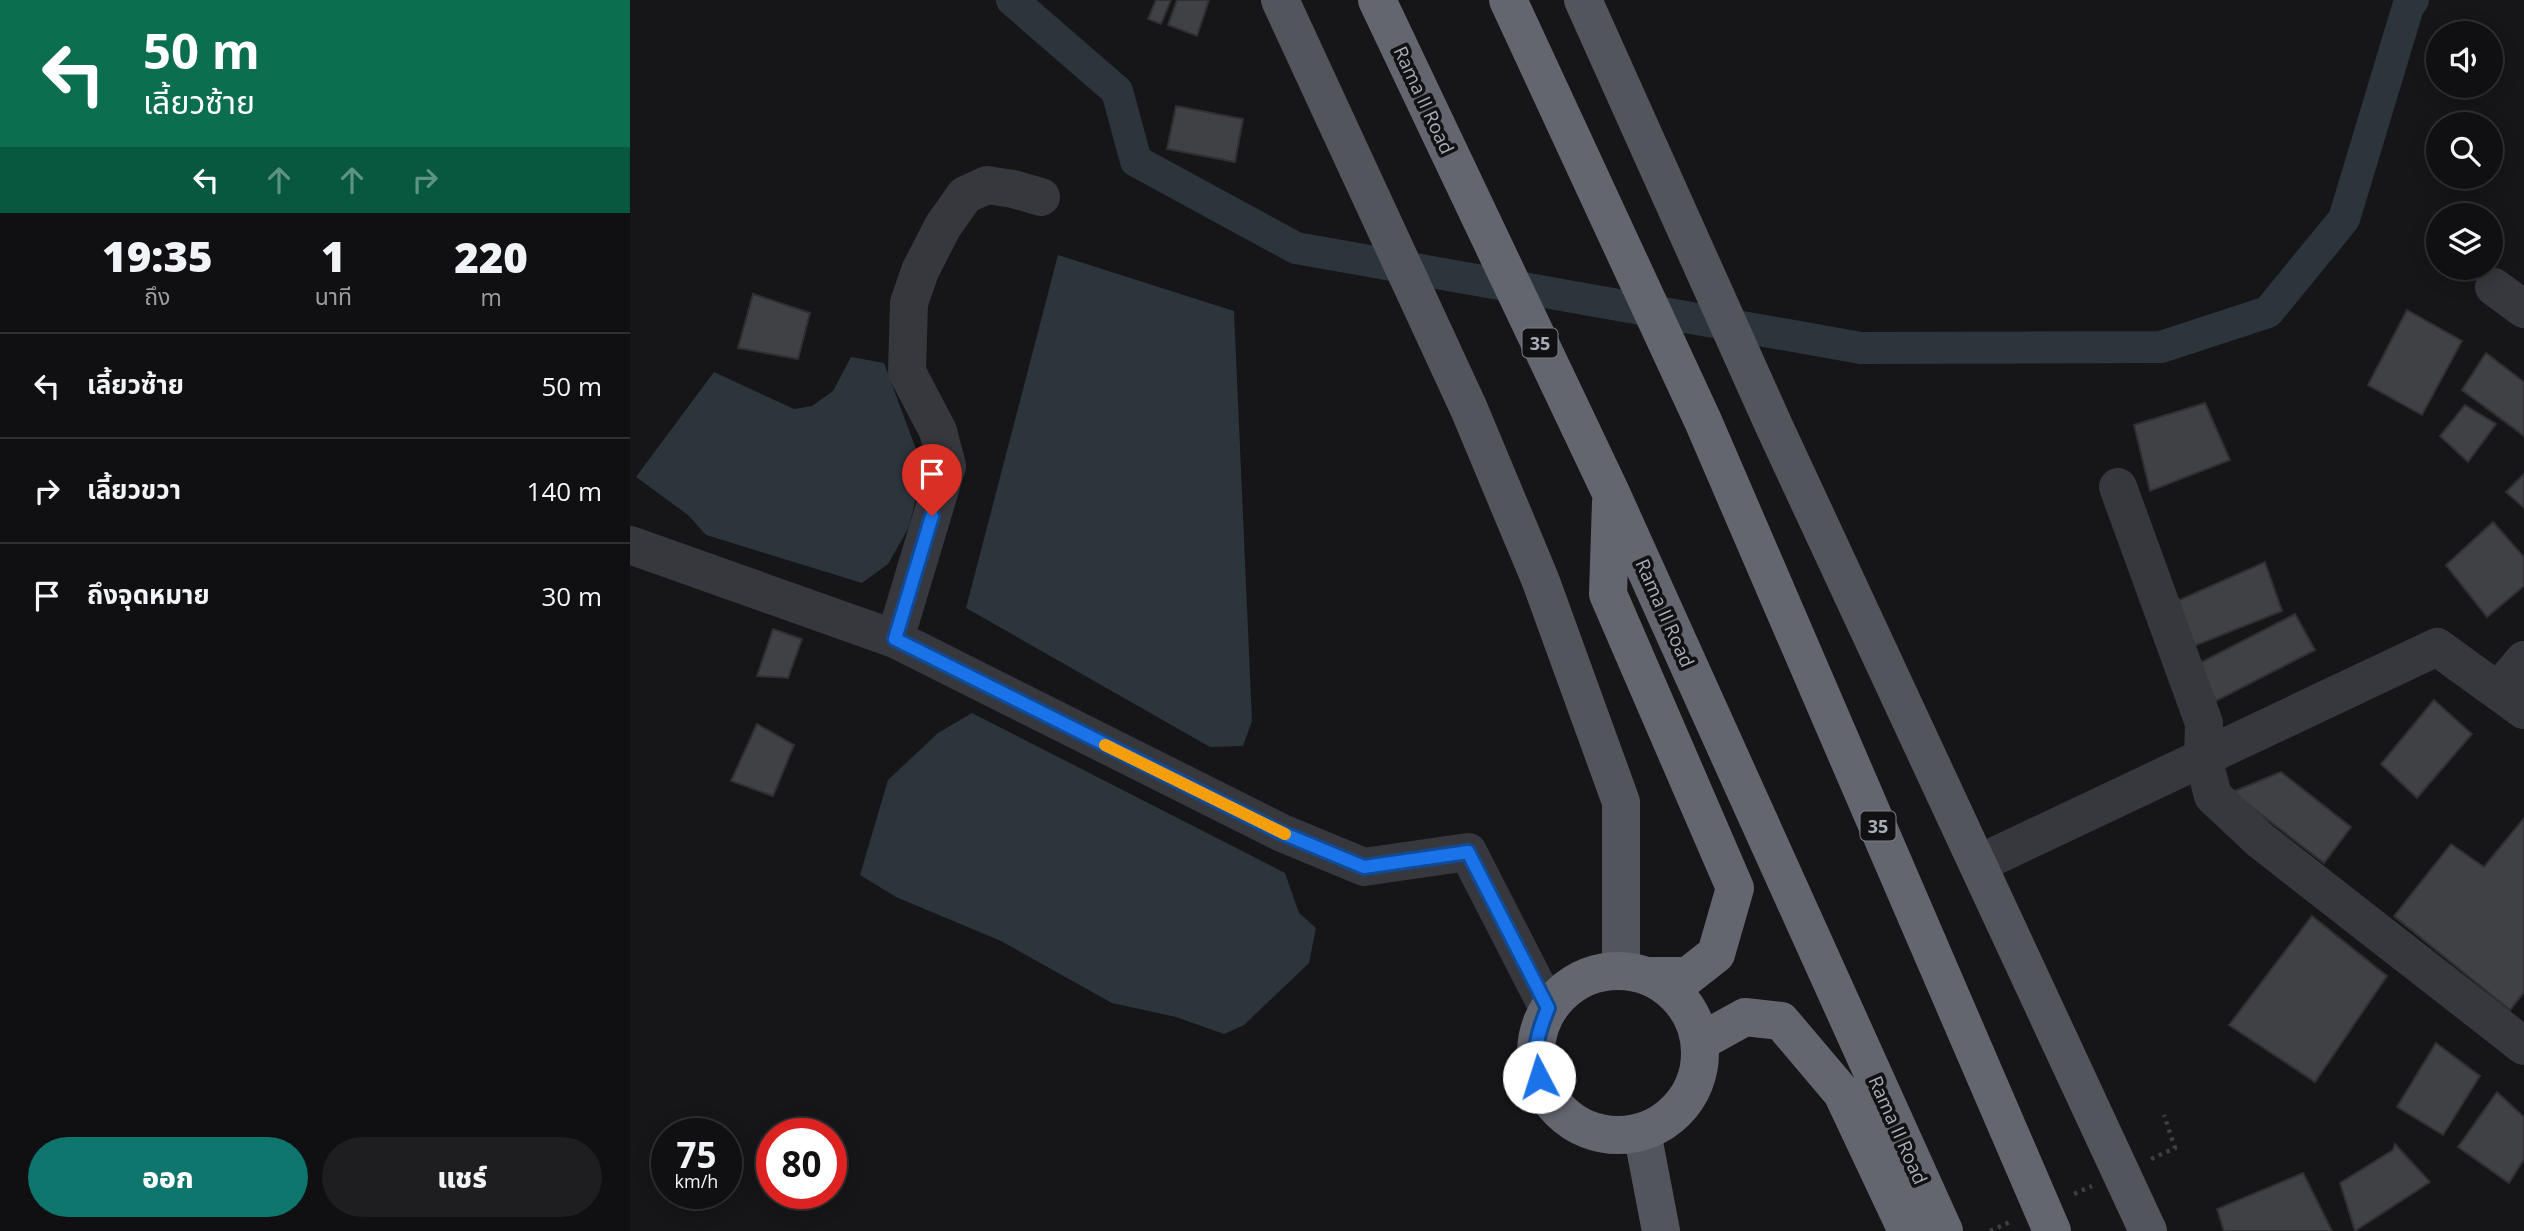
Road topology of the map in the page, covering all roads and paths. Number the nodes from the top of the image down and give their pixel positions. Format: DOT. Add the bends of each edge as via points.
graph roads {
  1 [pos="1280,0"];
  2 [pos="1377,0"];
  3 [pos="1508,0"];
  4 [pos="1583,0"];
  5 [pos="1041,197"];
  6 [pos="2494,288"];
  7 [pos="2524,309"];
  8 [pos="2118,487"];
  9 [pos="1611,493"];
  10 [pos="630,545"];
  11 [pos="895,639"];
  12 [pos="2524,660"];
  13 [pos="2511,700"];
  14 [pos="2203,757"];
  15 [pos="1978,864"];
  16 [pos="1635,973"];
  17 [pos="1548,1008"];
  18 [pos="1700,1042"];
  19 [pos="2524,1046"];
  20 [pos="1642,1132"];
  21 [pos="1661,1231"];
  22 [pos="1907,1231"];
  23 [pos="1944,1231"];
  24 [pos="2052,1231"];
  25 [pos="2148,1231"];
  1 -- 16 [label="main road" via="1437,339 1540,579 1621,802"];
  2 -- 9 [label="highway, Rama II Road / 35"];
  3 -- 24 [label="highway, 35" via="1703,421"];
  4 -- 15 [label="main road"];
  5 -- 11 [label="street" via="986,185 965,195 943,226 909,303 907,372 938,432 947,467"];
  6 -- 7 [label="street"];
  8 -- 14 [label="street" via="2204,723"];
  9 -- 16 [label="highway" via="1608,594 1735,888 1716,954 1688,976"];
  9 -- 23 [label="highway, Rama II Road / 35"];
  10 -- 11 [label="street"];
  11 -- 17 [label="street" via="1282,833 1364,867 1468,852"];
  12 -- 13 [label="street"];
  13 -- 14 [label="street" via="2437,647"];
  14 -- 15 [label="street"];
  14 -- 19 [label="street" via="2213,796 2260,841"];
  15 -- 25 [label="main road"];
  16 -- 17 [label="highway" via="1593,973 1567,987"];
  16 -- 18 [label="highway" via="1674,991 1691,1014"];
  17 -- 20 [label="highway" via="1537,1035 1535,1064 1544,1091 1561,1114 1586,1130 1614,1136"];
  18 -- 20 [label="highway" via="1699,1071 1687,1097 1668,1119"];
  18 -- 22 [label="highway" via="1745,1017 1781,1021 1842,1093"];
  20 -- 21 [label="main road"];
}
